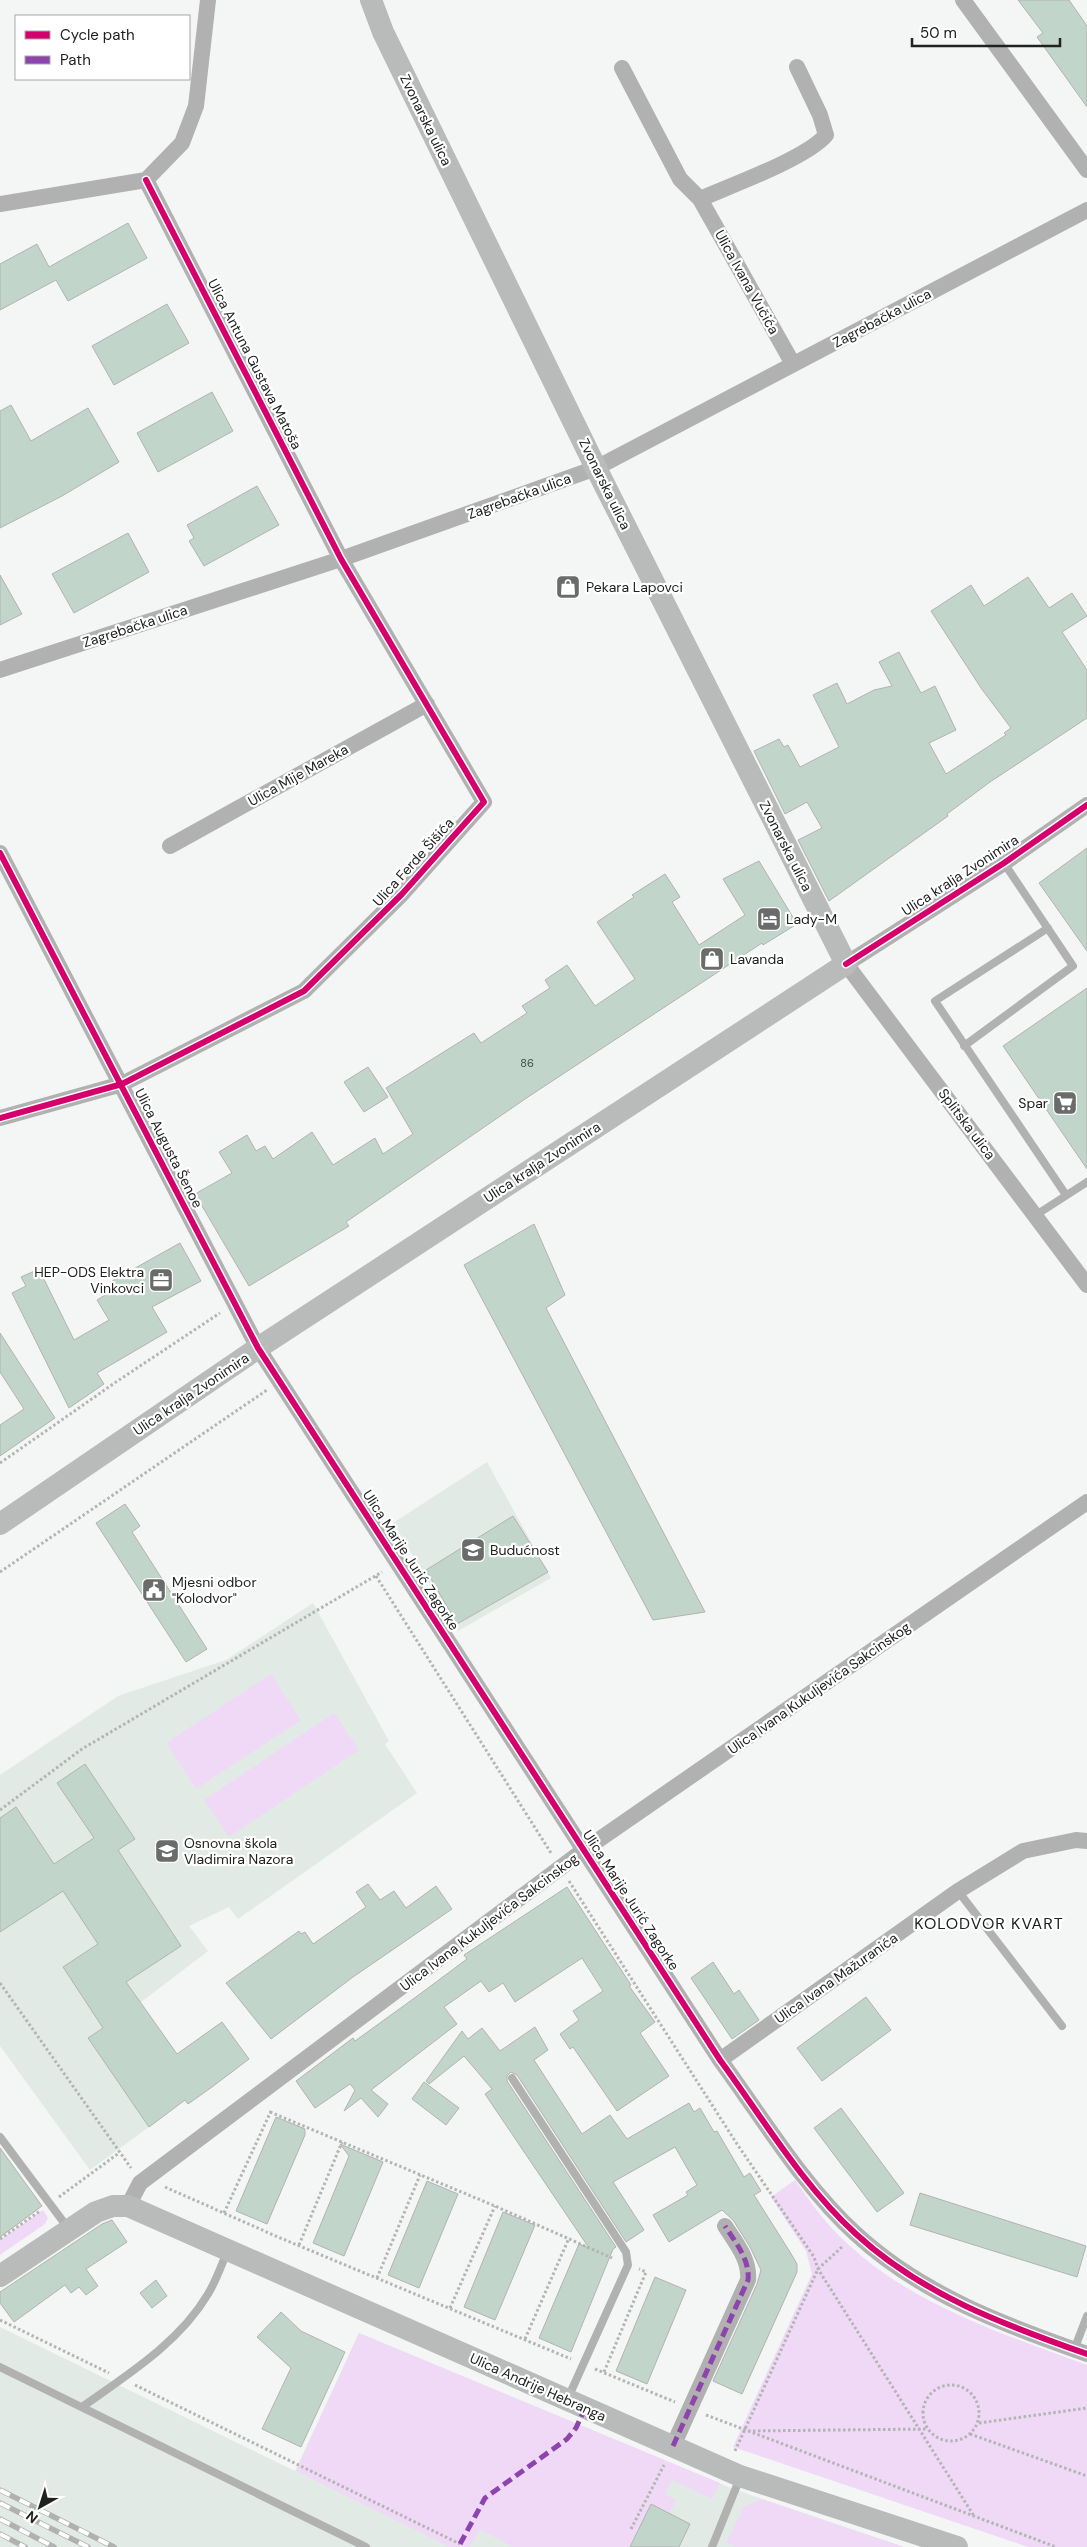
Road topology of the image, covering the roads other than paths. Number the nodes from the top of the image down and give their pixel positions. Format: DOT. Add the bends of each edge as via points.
graph roads {
  1 [pos="208,0"];
  2 [pos="371,0"];
  3 [pos="963,0"];
  4 [pos="622,68"];
  5 [pos="797,68"];
  6 [pos="1087,170"];
  7 [pos="146,180"];
  8 [pos="700,199"];
  9 [pos="0,204"];
  10 [pos="1087,210"];
  11 [pos="793,364"];
  12 [pos="596,468"];
  13 [pos="341,559"];
  14 [pos="0,670"];
  15 [pos="427,704"];
  16 [pos="1087,805"];
  17 [pos="170,846"];
  18 [pos="0,853"];
  19 [pos="1004,863"];
  20 [pos="1048,928"];
  21 [pos="846,964"];
  22 [pos="964,1046"];
  23 [pos="122,1084"];
  24 [pos="0,1118"];
  25 [pos="1087,1182"];
  26 [pos="1066,1195"];
  27 [pos="1036,1215"];
  28 [pos="1087,1285"];
  29 [pos="258,1348"];
  30 [pos="1087,1502"];
  31 [pos="0,1524"];
  32 [pos="1087,1841"];
  33 [pos="584,1850"];
  34 [pos="958,1891"];
  35 [pos="1062,2026"];
  36 [pos="720,2060"];
  37 [pos="512,2078"];
  38 [pos="0,2137"];
  39 [pos="128,2206"];
  40 [pos="725,2226"];
  41 [pos="69,2230"];
  42 [pos="228,2250"];
  43 [pos="0,2276"];
  44 [pos="1087,2316"];
  45 [pos="1081,2352"];
  46 [pos="0,2367"];
  47 [pos="567,2400"];
  48 [pos="82,2407"];
  49 [pos="673,2446"];
  50 [pos="733,2473"];
  51 [pos="366,2547"];
  52 [pos="712,2547"];
  53 [pos="957,2547"];
  1 -- 7 [label="street" via="196,106 182,143"];
  2 -- 12 [label="main road, Zvonarska ulica" via="383,32"];
  3 -- 6 [label="street"];
  4 -- 8 [label="street, Ulica Ivana Vučića" via="680,179"];
  5 -- 8 [label="street" via="826,135 820,142 772,168"];
  7 -- 9 [label="street"];
  7 -- 13 [label="street, Ulica Antuna Gustava Matoša"];
  8 -- 11 [label="street, Ulica Ivana Vučića"];
  10 -- 11 [label="street, Zagrebačka ulica"];
  11 -- 12 [label="street, Zagrebačka ulica"];
  12 -- 13 [label="street, Zagrebačka ulica"];
  12 -- 21 [label="main road, Zvonarska ulica"];
  13 -- 14 [label="street, Zagrebačka ulica"];
  13 -- 15 [label="street, Ulica Ferde Šišića"];
  15 -- 17 [label="street, Ulica Mije Mareka"];
  15 -- 23 [label="street, Ulica Ferde Šišića" via="484,802 402,894 304,991"];
  16 -- 19 [label="street, Ulica kralja Zvonimira"];
  18 -- 23 [label="street, Ulica Augusta Šenoe"];
  19 -- 20 [label="lane"];
  19 -- 21 [label="street, Ulica kralja Zvonimira"];
  20 -- 22 [label="lane" via="1073,966"];
  20 -- 22 [label="lane" via="935,1001"];
  21 -- 27 [label="street, Splitska ulica"];
  21 -- 29 [label="main road, Ulica kralja Zvonimira"];
  22 -- 26 [label="lane"];
  23 -- 24 [label="street"];
  23 -- 29 [label="street, Ulica Augusta Šenoe"];
  25 -- 26 [label="lane"];
  26 -- 27 [label="lane"];
  27 -- 28 [label="street, Splitska ulica"];
  29 -- 31 [label="main road, Ulica kralja Zvonimira"];
  29 -- 33 [label="street, Ulica Marije Jurić Zagorke"];
  30 -- 33 [label="street, Ulica Ivana Kukuljevića Sakcinskog"];
  32 -- 34 [label="street, Ulica Ivana Mažuranića" via="1076,1840 1023,1851"];
  33 -- 36 [label="street, Ulica Marije Jurić Zagorke"];
  33 -- 39 [label="street, Ulica Ivana Kukuljevića Sakcinskog" via="147,2178 132,2195"];
  34 -- 35 [label="lane"];
  34 -- 36 [label="street, Ulica Ivana Mažuranića"];
  36 -- 45 [label="street, Ulica Marije Jurić Zagorke" via="833,2210 881,2255 951,2300"];
  37 -- 47 [label="lane" via="626,2252 628,2264"];
  38 -- 41 [label="lane"];
  39 -- 41 [label="main road" via="113,2206 96,2212"];
  39 -- 42 [label="main road, Ulica Andrije Hebranga"];
  40 -- 49 [label="street" via="747,2262 748,2280"];
  41 -- 43 [label="main road"];
  42 -- 47 [label="main road, Ulica Andrije Hebranga"];
  42 -- 48 [label="lane" via="196,2312 162,2346"];
  44 -- 45 [label="lane"];
  46 -- 48 [label="lane"];
  47 -- 49 [label="main road, Ulica Andrije Hebranga"];
  48 -- 51 [label="lane"];
  49 -- 50 [label="main road, Ulica Andrije Hebranga"];
  50 -- 52 [label="lane"];
  50 -- 53 [label="main road, Ulica Andrije Hebranga"];
}
